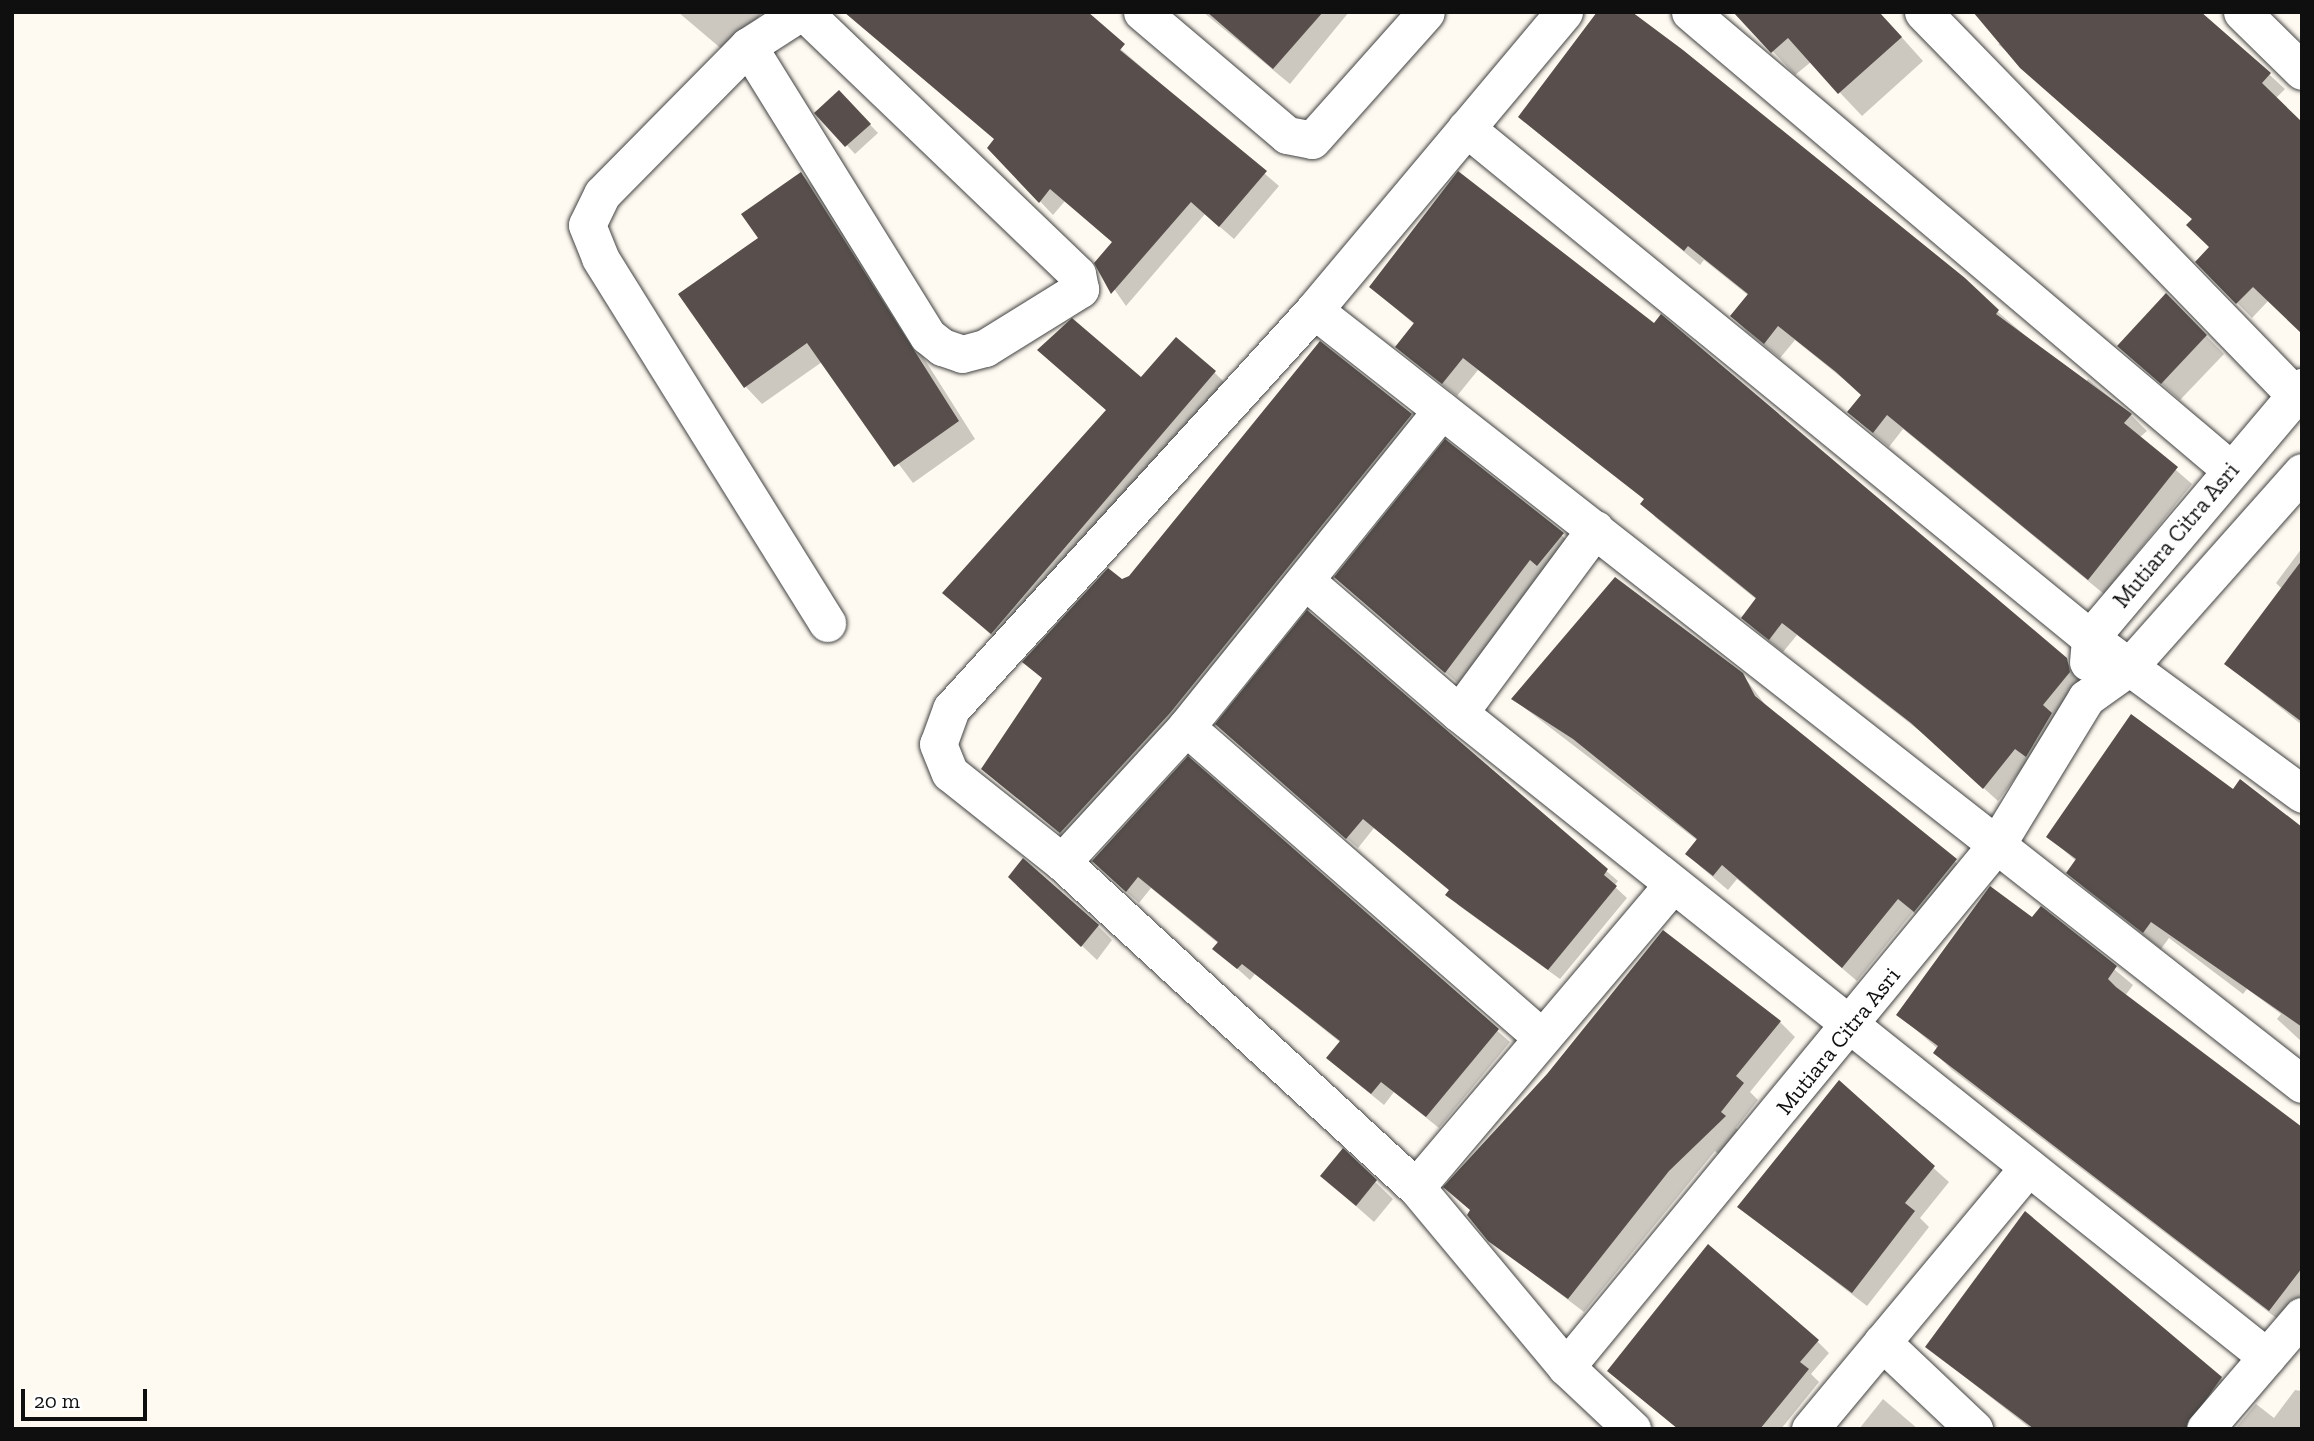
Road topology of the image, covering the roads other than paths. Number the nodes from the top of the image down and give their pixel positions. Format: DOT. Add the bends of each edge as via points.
graph roads {
  1 [pos="802,12"];
  2 [pos="1142,12"];
  3 [pos="1426,12"];
  4 [pos="1564,12"];
  5 [pos="1690,12"];
  6 [pos="1923,12"];
  7 [pos="2242,12"];
  8 [pos="748,46"];
  9 [pos="2302,71"];
  10 [pos="1466,128"];
  11 [pos="1314,310"];
  12 [pos="2298,391"];
  13 [pos="1442,410"];
  14 [pos="2231,471"];
  15 [pos="2300,476"];
  16 [pos="1595,529"];
  17 [pos="1307,582"];
  18 [pos="827,623"];
  19 [pos="2090,638"];
  20 [pos="2128,668"];
  21 [pos="2086,698"];
  22 [pos="1459,713"];
  23 [pos="1186,727"];
  24 [pos="2302,793"];
  25 [pos="1997,844"];
  26 [pos="1062,862"];
  27 [pos="1673,884"];
  28 [pos="1852,1027"];
  29 [pos="1541,1037"];
  30 [pos="2302,1084"];
  31 [pos="2028,1167"];
  32 [pos="1416,1187"];
  33 [pos="2302,1316"];
  34 [pos="1882,1342"];
  35 [pos="2267,1357"];
  36 [pos="1566,1367"];
  37 [pos="1632,1429"];
  38 [pos="1810,1429"];
  39 [pos="1974,1429"];
  40 [pos="2205,1429"];
  1 -- 8 [label="street"];
  1 -- 8 [label="street" via="1077,274 1080,289 985,348 962,354 942,347 928,336"];
  2 -- 3 [label="street" via="1287,135 1312,140"];
  4 -- 10 [label="street"];
  5 -- 14 [label="street"];
  6 -- 12 [label="street"];
  7 -- 9 [label="street"];
  8 -- 18 [label="street" via="602,194 588,216 588,234"];
  10 -- 11 [label="street"];
  10 -- 19 [label="street"];
  11 -- 13 [label="street"];
  11 -- 26 [label="street" via="943,724 938,744 950,773"];
  12 -- 14 [label="street, Mutiara Citra Asri"];
  13 -- 16 [label="street"];
  13 -- 17 [label="street"];
  14 -- 19 [label="street, Mutiara Citra Asri"];
  15 -- 20 [label="street, Mutiara Citra Asri"];
  16 -- 22 [label="street"];
  16 -- 25 [label="street"];
  17 -- 22 [label="street"];
  17 -- 23 [label="street"];
  19 -- 20 [label="street"];
  19 -- 21 [label="street, Mutiara Citra Asri"];
  20 -- 21 [label="street, Mutiara Citra Asri"];
  20 -- 24 [label="street"];
  21 -- 25 [label="street, Mutiara Citra Asri"];
  22 -- 27 [label="street"];
  23 -- 26 [label="street"];
  23 -- 29 [label="street"];
  25 -- 28 [label="street, Mutiara Citra Asri"];
  25 -- 30 [label="street"];
  26 -- 32 [label="street"];
  27 -- 28 [label="street"];
  27 -- 29 [label="street"];
  28 -- 31 [label="street"];
  28 -- 36 [label="street, Mutiara Citra Asri"];
  29 -- 32 [label="street"];
  31 -- 34 [label="street"];
  31 -- 35 [label="street"];
  32 -- 36 [label="street"];
  33 -- 35 [label="street"];
  34 -- 38 [label="street"];
  34 -- 39 [label="street"];
  35 -- 40 [label="street"];
  36 -- 37 [label="street"];
}
